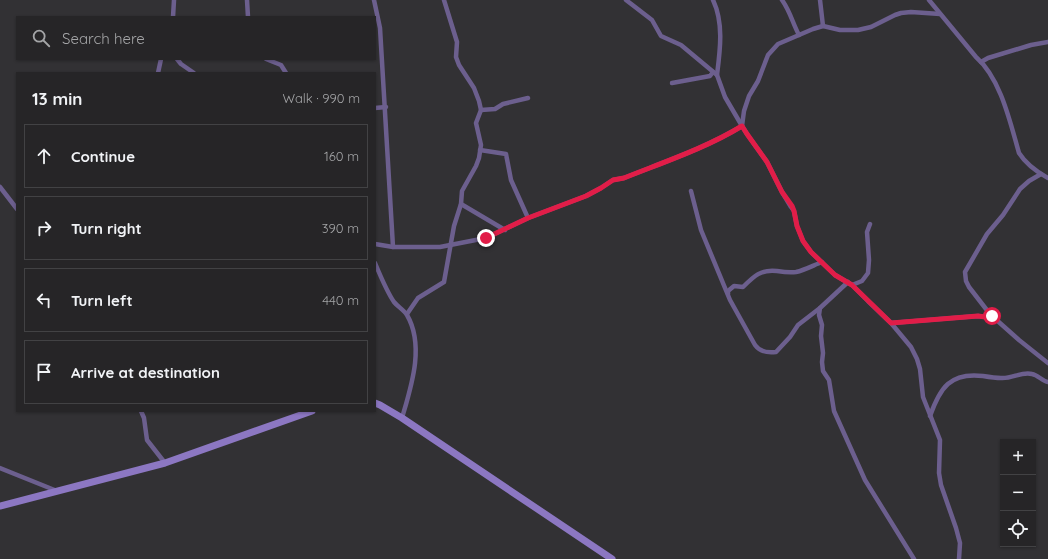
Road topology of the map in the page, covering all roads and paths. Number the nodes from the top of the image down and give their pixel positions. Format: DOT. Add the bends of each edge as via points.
graph roads {
  1 [pos="174,0"];
  2 [pos="247,0"];
  3 [pos="374,0"];
  4 [pos="444,0"];
  5 [pos="626,0"];
  6 [pos="713,0"];
  7 [pos="782,0"];
  8 [pos="820,0"];
  9 [pos="929,0"];
  10 [pos="940,14"];
  11 [pos="173,16"];
  12 [pos="248,16"];
  13 [pos="823,26"];
  14 [pos="799,35"];
  15 [pos="1048,42"];
  16 [pos="160,60"];
  17 [pos="178,60"];
  18 [pos="268,60"];
  19 [pos="981,62"];
  20 [pos="158,72"];
  21 [pos="193,72"];
  22 [pos="285,72"];
  23 [pos="715,74"];
  24 [pos="672,83"];
  25 [pos="528,98"];
  26 [pos="376,108"];
  27 [pos="386,108"];
  28 [pos="481,110"];
  29 [pos="742,126"];
  30 [pos="480,150"];
  31 [pos="1041,174"];
  32 [pos="1048,178"];
  33 [pos="0,187"];
  34 [pos="691,191"];
  35 [pos="461,204"];
  36 [pos="16,208"];
  37 [pos="528,218"];
  38 [pos="870,224"];
  39 [pos="505,230"];
  40 [pos="376,244"];
  41 [pos="451,245"];
  42 [pos="393,247"];
  43 [pos="822,262"];
  44 [pos="376,265"];
  45 [pos="850,284"];
  46 [pos="728,294"];
  47 [pos="820,308"];
  48 [pos="407,314"];
  49 [pos="993,318"];
  50 [pos="891,323"];
  51 [pos="1048,363"];
  52 [pos="1048,382"];
  53 [pos="376,403"];
  54 [pos="141,412"];
  55 [pos="309,412"];
  56 [pos="930,416"];
  57 [pos="402,418"];
  58 [pos="165,463"];
  59 [pos="0,468"];
  60 [pos="59,492"];
  61 [pos="0,506"];
  62 [pos="612,559"];
  63 [pos="914,559"];
  64 [pos="958,559"];
  1 -- 11 [label="street"];
  2 -- 12 [label="street"];
  3 -- 27 [label="street" via="380,28"];
  4 -- 28 [label="street" via="457,42 456,57 474,88"];
  5 -- 23 [label="street" via="652,20 661,36 681,45"];
  6 -- 23 [label="street" via="718,12 720,44"];
  7 -- 14 [label="street" via="788,7"];
  8 -- 13 [label="street"];
  9 -- 10 [label="street"];
  10 -- 13 [label="street" via="901,13 858,30 840,30"];
  10 -- 19 [label="street"];
  13 -- 14 [label="street"];
  14 -- 29 [label="street" via="778,44 768,55 758,82 749,96"];
  15 -- 19 [label="street" via="1030,45"];
  16 -- 20 [label="street"];
  17 -- 21 [label="street"];
  18 -- 22 [label="street" via="281,65"];
  19 -- 31 [label="street" via="998,90 1019,153"];
  23 -- 24 [label="street"];
  23 -- 29 [label="street"];
  25 -- 28 [label="street"];
  26 -- 27 [label="street"];
  27 -- 42 [label="street"];
  28 -- 30 [label="street" via="476,124"];
  29 -- 37 [label="street" via="706,145 624,178 613,180 586,196"];
  29 -- 43 [label="street" via="767,162 792,206 803,241"];
  30 -- 35 [label="street" via="476,166 463,187"];
  30 -- 37 [label="street" via="506,154 511,180"];
  31 -- 32 [label="street"];
  31 -- 49 [label="street" via="1020,189 1003,215 986,234 965,272 969,287"];
  33 -- 36 [label="street"];
  34 -- 46 [label="street" via="701,230"];
  35 -- 39 [label="street"];
  35 -- 41 [label="street"];
  37 -- 39 [label="street"];
  38 -- 45 [label="street" via="867,232 868,273 862,281"];
  39 -- 41 [label="street" via="486,238"];
  40 -- 42 [label="street"];
  41 -- 42 [label="street" via="428,248"];
  41 -- 48 [label="street" via="444,282 418,298"];
  43 -- 45 [label="street" via="835,275"];
  43 -- 46 [label="street" via="795,272 762,272 743,287 734,286"];
  44 -- 48 [label="street" via="394,302"];
  45 -- 47 [label="street"];
  45 -- 50 [label="street"];
  46 -- 47 [label="street" via="755,345 761,351 776,352 798,325"];
  47 -- 63 [label="street" via="823,371 830,380 834,411 865,480"];
  48 -- 57 [label="street" via="416,350 415,370"];
  49 -- 50 [label="street" via="978,316"];
  49 -- 51 [label="street" via="992,316"];
  50 -- 56 [label="street" via="911,347 917,359 923,397"];
  52 -- 56 [label="street" via="1028,373 1008,378 959,377 951,380 939,394"];
  53 -- 57 [label="street"];
  54 -- 58 [label="street" via="147,440"];
  55 -- 58 [label="street"];
  56 -- 64 [label="street" via="940,440 939,473 960,543"];
  57 -- 62 [label="street"];
  58 -- 60 [label="street"];
  59 -- 60 [label="street"];
  60 -- 61 [label="street"];
}
